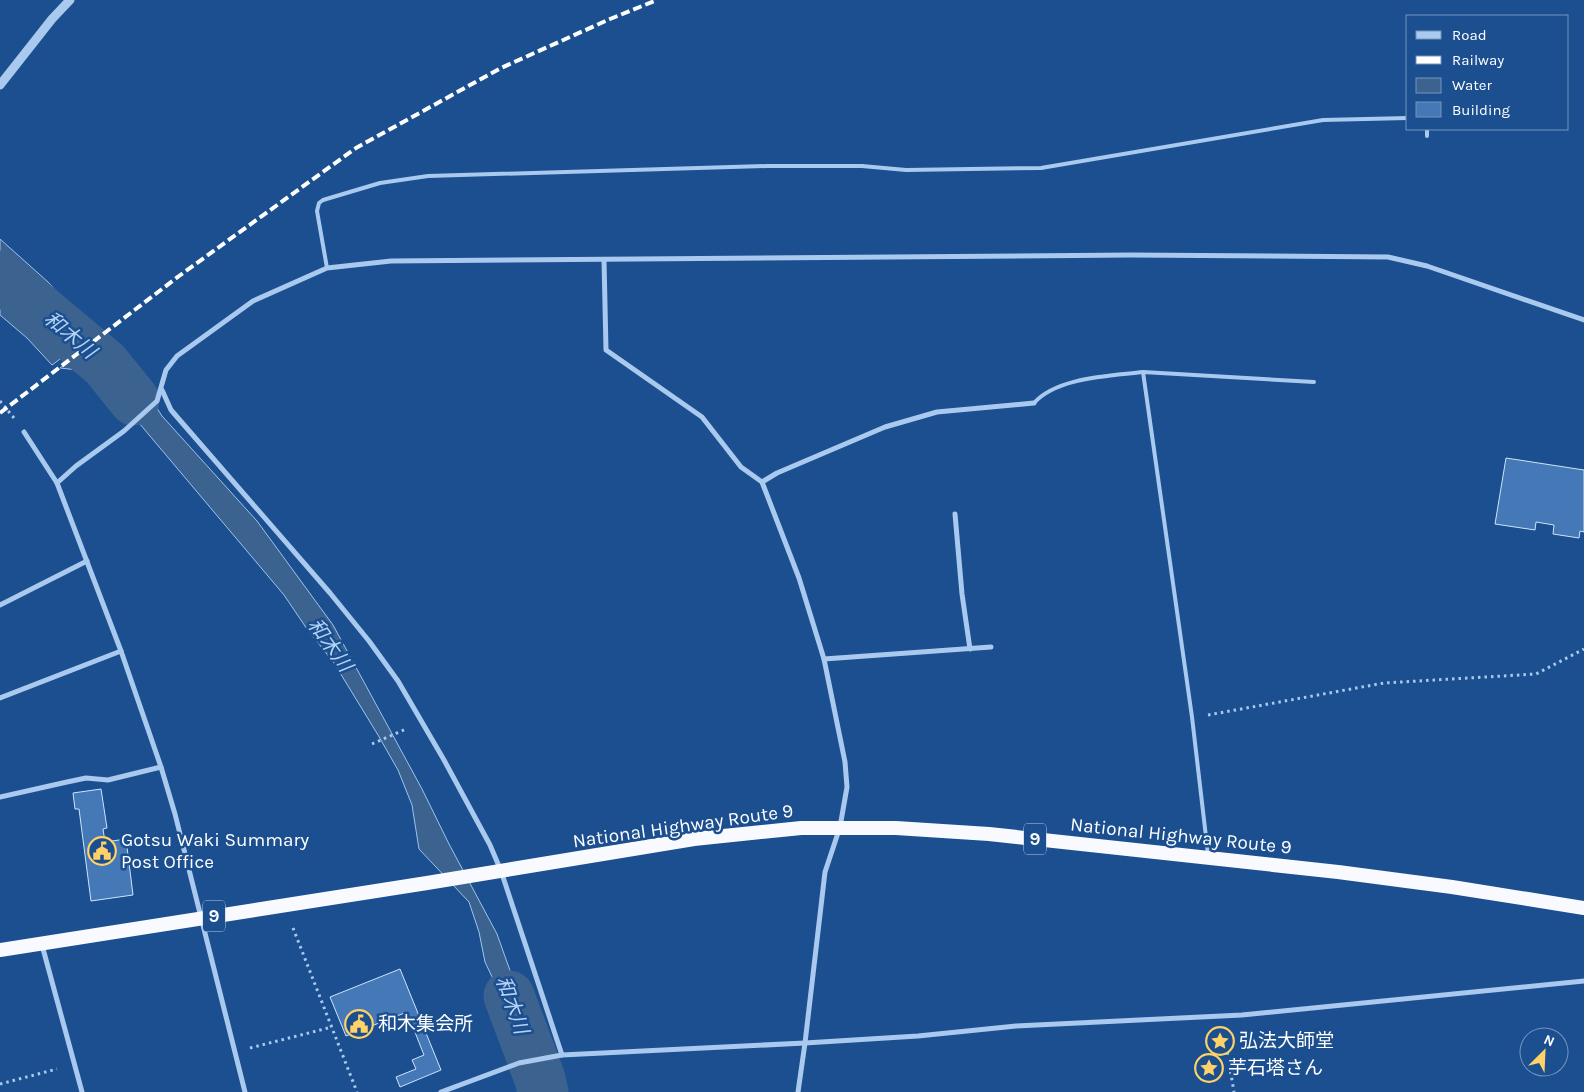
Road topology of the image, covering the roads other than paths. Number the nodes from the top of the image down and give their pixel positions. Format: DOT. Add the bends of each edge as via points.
graph roads {
  1 [pos="70,0"];
  2 [pos="0,85"];
  3 [pos="1406,118"];
  4 [pos="1426,130"];
  5 [pos="1427,136"];
  6 [pos="604,260"];
  7 [pos="327,268"];
  8 [pos="1584,320"];
  9 [pos="1143,372"];
  10 [pos="1314,382"];
  11 [pos="162,390"];
  12 [pos="1034,403"];
  13 [pos="24,432"];
  14 [pos="762,482"];
  15 [pos="57,483"];
  16 [pos="955,514"];
  17 [pos="87,562"];
  18 [pos="0,605"];
  19 [pos="991,648"];
  20 [pos="970,649"];
  21 [pos="121,651"];
  22 [pos="824,659"];
  23 [pos="0,698"];
  24 [pos="161,767"];
  25 [pos="0,797"];
  26 [pos="840,827"];
  27 [pos="1209,858"];
  28 [pos="501,871"];
  29 [pos="1584,908"];
  30 [pos="201,918"];
  31 [pos="41,943"];
  32 [pos="0,950"];
  33 [pos="1584,981"];
  34 [pos="805,1043"];
  35 [pos="562,1055"];
  36 [pos="82,1092"];
  37 [pos="245,1092"];
  38 [pos="441,1092"];
  39 [pos="798,1092"];
  1 -- 2 [label="street"];
  3 -- 7 [label="lane" via="1324,120 1040,168 906,170 862,166 767,166 408,179 380,183 319,203 317,211"];
  4 -- 5 [label="lane"];
  6 -- 7 [label="street" via="391,261"];
  6 -- 8 [label="street" via="1130,255 1388,257 1426,266"];
  6 -- 14 [label="street" via="606,350 702,417 741,468"];
  7 -- 11 [label="street" via="253,301 177,356 166,370"];
  9 -- 10 [label="lane"];
  9 -- 12 [label="lane" via="1078,380 1041,395"];
  9 -- 27 [label="lane"];
  11 -- 15 [label="street" via="157,401 124,431"];
  11 -- 28 [label="street" via="171,410 330,593 398,681 490,845"];
  12 -- 14 [label="street" via="937,412 885,427 776,473"];
  13 -- 15 [label="street"];
  14 -- 22 [label="street" via="799,578"];
  15 -- 17 [label="street"];
  16 -- 20 [label="street"];
  17 -- 18 [label="street"];
  17 -- 21 [label="street"];
  19 -- 20 [label="street"];
  20 -- 22 [label="street"];
  21 -- 23 [label="street"];
  21 -- 24 [label="street"];
  22 -- 26 [label="street" via="845,762 847,787"];
  24 -- 25 [label="street" via="108,780 86,778"];
  24 -- 30 [label="street"];
  26 -- 27 [label="highway, National Highway Route 9 / 9" via="989,834"];
  26 -- 28 [label="highway, National Highway Route 9 / 9" via="694,839"];
  26 -- 34 [label="street" via="825,872"];
  27 -- 29 [label="highway, National Highway Route 9 / 9" via="1452,887"];
  28 -- 30 [label="highway, National Highway Route 9 / 9"];
  28 -- 35 [label="street"];
  30 -- 31 [label="highway, National Highway Route 9 / 9"];
  30 -- 37 [label="street"];
  31 -- 32 [label="highway, National Highway Route 9 / 9"];
  31 -- 36 [label="street"];
  33 -- 34 [label="street" via="1252,1014 1016,1026"];
  34 -- 35 [label="street"];
  34 -- 39 [label="street"];
  35 -- 38 [label="street" via="519,1063"];
}
